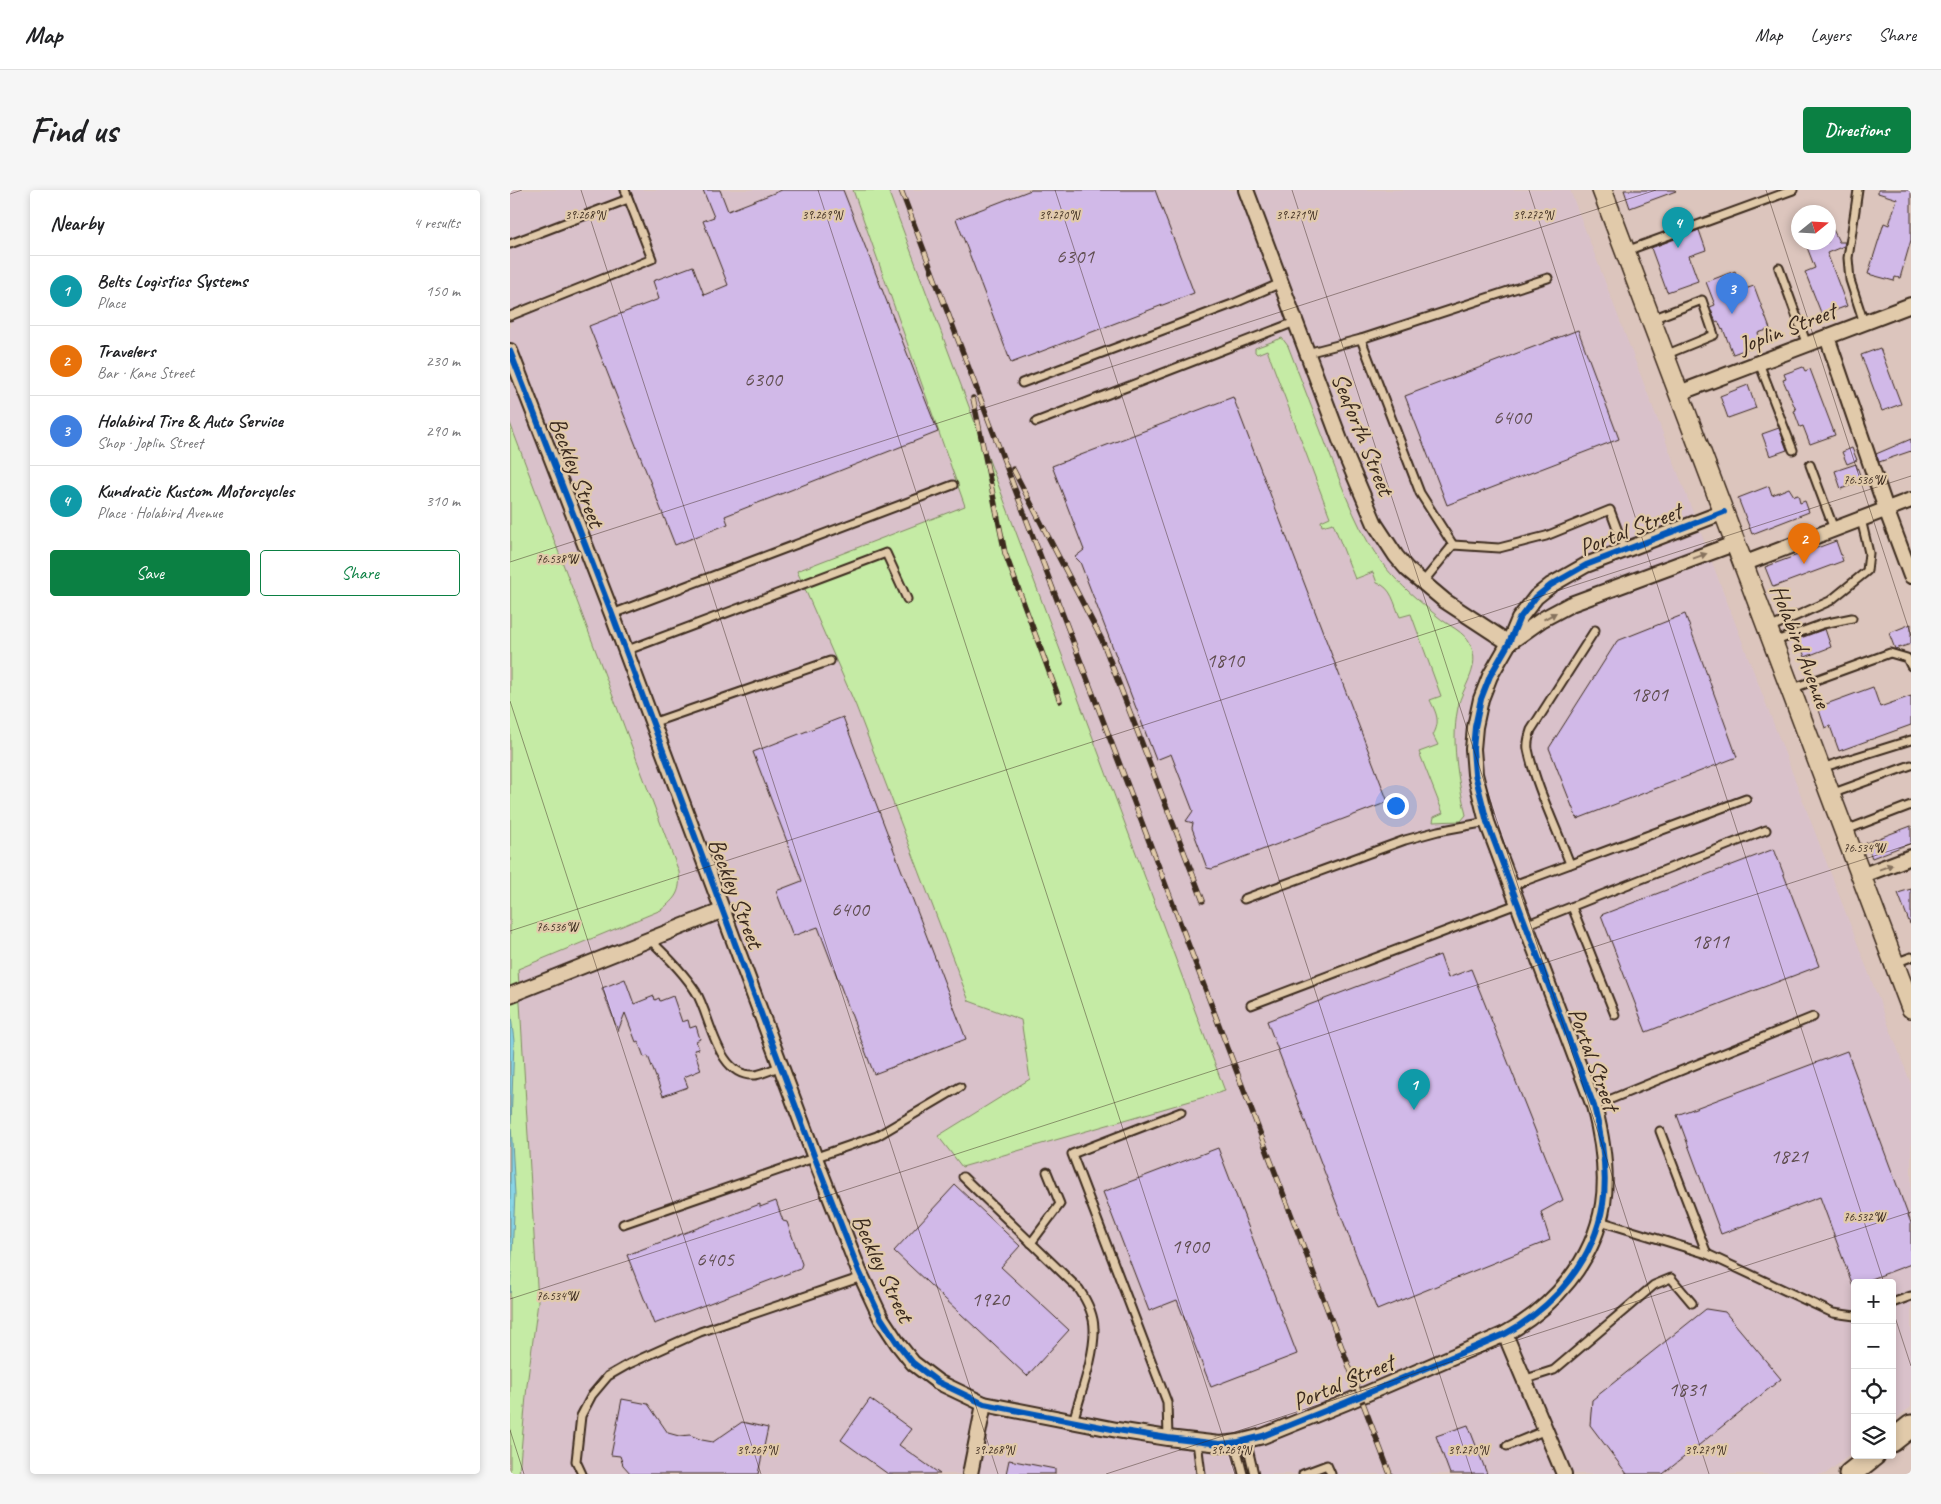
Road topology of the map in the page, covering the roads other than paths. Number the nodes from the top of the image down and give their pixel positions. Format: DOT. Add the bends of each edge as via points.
graph roads {
  1 [pos="625,190"];
  2 [pos="1246,190"];
  3 [pos="1602,190"];
  4 [pos="1793,190"];
  5 [pos="1858,190"];
  6 [pos="628,199"];
  7 [pos="510,244"];
  8 [pos="1625,251"];
  9 [pos="1779,268"];
  10 [pos="1548,278"];
  11 [pos="1281,283"];
  12 [pos="1911,305"];
  13 [pos="510,316"];
  14 [pos="1651,319"];
  15 [pos="1295,322"];
  16 [pos="1864,323"];
  17 [pos="1828,337"];
  18 [pos="1361,339"];
  19 [pos="1807,345"];
  20 [pos="510,351"];
  21 [pos="1307,353"];
  22 [pos="1664,355"];
  23 [pos="1759,363"];
  24 [pos="1022,383"];
  25 [pos="1679,393"];
  26 [pos="1036,422"];
  27 [pos="1793,450"];
  28 [pos="1810,465"];
  29 [pos="953,484"];
  30 [pos="1911,500"];
  31 [pos="1886,510"];
  32 [pos="1724,512"];
  33 [pos="1861,519"];
  34 [pos="1834,529"];
  35 [pos="1736,543"];
  36 [pos="1453,545"];
  37 [pos="1626,550"];
  38 [pos="1743,564"];
  39 [pos="1911,576"];
  40 [pos="1423,582"];
  41 [pos="906,599"];
  42 [pos="612,614"];
  43 [pos="1852,618"];
  44 [pos="1595,630"];
  45 [pos="1770,635"];
  46 [pos="1509,643"];
  47 [pos="626,651"];
  48 [pos="830,661"];
  49 [pos="1911,666"];
  50 [pos="1791,689"];
  51 [pos="652,723"];
  52 [pos="1911,740"];
  53 [pos="1911,765"];
  54 [pos="1821,768"];
  55 [pos="1830,795"];
  56 [pos="1746,799"];
  57 [pos="1911,805"];
  58 [pos="1487,822"];
  59 [pos="1766,830"];
  60 [pos="1844,831"];
  61 [pos="1911,857"];
  62 [pos="1570,864"];
  63 [pos="1861,876"];
  64 [pos="1511,886"];
  65 [pos="1244,899"];
  66 [pos="1518,904"];
  67 [pos="1572,906"];
  68 [pos="721,911"];
  69 [pos="1525,925"];
  70 [pos="650,940"];
  71 [pos="1903,960"];
  72 [pos="514,994"];
  73 [pos="1910,1002"];
  74 [pos="1251,1005"];
  75 [pos="1615,1015"];
  76 [pos="1813,1017"];
  77 [pos="781,1066"];
  78 [pos="960,1087"];
  79 [pos="1594,1106"];
  80 [pos="1181,1112"];
  81 [pos="1660,1130"];
  82 [pos="815,1158"];
  83 [pos="1047,1172"];
  84 [pos="963,1177"];
  85 [pos="1600,1221"];
  86 [pos="623,1224"];
  87 [pos="1031,1243"];
  88 [pos="1706,1254"];
  89 [pos="862,1277"];
  90 [pos="1911,1296"];
  91 [pos="1896,1302"];
  92 [pos="1692,1303"];
  93 [pos="1851,1315"];
  94 [pos="1505,1334"];
  95 [pos="1526,1379"];
  96 [pos="984,1404"];
  97 [pos="1073,1422"];
  98 [pos="1911,1426"];
  99 [pos="1546,1430"];
  100 [pos="1168,1438"];
  101 [pos="1896,1438"];
  102 [pos="1240,1441"];
  103 [pos="1197,1442"];
  104 [pos="1507,1446"];
  105 [pos="1869,1459"];
  106 [pos="582,1474"];
  107 [pos="970,1474"];
  108 [pos="1201,1474"];
  109 [pos="1243,1474"];
  110 [pos="1254,1474"];
  111 [pos="1305,1474"];
  112 [pos="1331,1474"];
  113 [pos="1564,1474"];
  114 [pos="1850,1474"];
  1 -- 6 [label="lane"];
  2 -- 11 [label="street, Seaforth Street"];
  3 -- 8 [label="main road, Holabird Avenue"];
  4 -- 8 [label="lane"];
  5 -- 16 [label="lane" via="1848,268"];
  6 -- 7 [label="lane"];
  6 -- 13 [label="lane" via="652,259"];
  8 -- 14 [label="main road, Holabird Avenue"];
  9 -- 19 [label="lane"];
  10 -- 18 [label="lane"];
  11 -- 15 [label="street, Seaforth Street"];
  11 -- 24 [label="lane"];
  12 -- 16 [label="street, Joplin Street"];
  14 -- 22 [label="main road, Holabird Avenue"];
  14 -- 22 [label="lane" via="1702,300 1714,336"];
  15 -- 21 [label="street, Seaforth Street"];
  15 -- 26 [label="lane"];
  16 -- 17 [label="street, Joplin Street"];
  17 -- 19 [label="street, Joplin Street"];
  17 -- 31 [label="street"];
  18 -- 21 [label="lane"];
  18 -- 36 [label="lane" via="1420,493"];
  19 -- 23 [label="street, Joplin Street"];
  20 -- 42 [label="street, Beckley Street"];
  21 -- 40 [label="street, Seaforth Street" via="1375,524 1396,556"];
  22 -- 25 [label="main road, Holabird Avenue"];
  23 -- 25 [label="street, Joplin Street"];
  23 -- 27 [label="lane"];
  25 -- 32 [label="main road, Holabird Avenue"];
  28 -- 34 [label="lane"];
  29 -- 42 [label="lane"];
  30 -- 31 [label="street"];
  31 -- 33 [label="street"];
  31 -- 39 [label="street"];
  32 -- 35 [label="main road, Holabird Avenue"];
  32 -- 37 [label="street, Portal Street"];
  33 -- 34 [label="street"];
  33 -- 45 [label="lane" via="1869,553 1867,571 1830,601"];
  34 -- 38 [label="street"];
  35 -- 38 [label="main road, Holabird Avenue"];
  46 -- 35 [label="street, Portal Street, one-way" via="1571,604"];
  36 -- 37 [label="lane" via="1498,548 1546,536 1610,510"];
  36 -- 40 [label="lane"];
  37 -- 46 [label="street, Portal Street" via="1586,565 1551,584 1519,619"];
  38 -- 45 [label="main road, Holabird Avenue"];
  40 -- 46 [label="street, Seaforth Street"];
  41 -- 47 [label="lane" via="886,553"];
  42 -- 47 [label="street, Beckley Street"];
  43 -- 45 [label="lane"];
  44 -- 62 [label="lane" via="1528,737 1536,776"];
  45 -- 50 [label="main road, Holabird Avenue"];
  46 -- 58 [label="street, Portal Street" via="1490,676 1475,727 1475,774"];
  47 -- 51 [label="street, Beckley Street"];
  48 -- 51 [label="lane"];
  49 -- 50 [label="lane" via="1907,658 1890,653"];
  50 -- 54 [label="main road, Holabird Avenue"];
  51 -- 68 [label="street, Beckley Street"];
  52 -- 54 [label="lane"];
  53 -- 55 [label="lane"];
  54 -- 55 [label="main road, Holabird Avenue"];
  55 -- 60 [label="main road, Holabird Avenue"];
  56 -- 62 [label="lane"];
  57 -- 60 [label="lane"];
  58 -- 64 [label="street, Portal Street"];
  58 -- 65 [label="lane" via="1404,840"];
  59 -- 67 [label="lane"];
  60 -- 63 [label="main road, Holabird Avenue"];
  63 -- 61 [label="street, one-way"];
  62 -- 64 [label="lane"];
  63 -- 71 [label="main road, Holabird Avenue"];
  64 -- 66 [label="street, Portal Street"];
  66 -- 69 [label="street, Portal Street"];
  66 -- 74 [label="lane"];
  67 -- 69 [label="lane"];
  67 -- 75 [label="lane"];
  68 -- 70 [label="street"];
  68 -- 77 [label="street, Beckley Street"];
  69 -- 79 [label="street, Portal Street"];
  70 -- 72 [label="street"];
  70 -- 77 [label="lane" via="696,992 731,1067 754,1075"];
  71 -- 73 [label="main road, Holabird Avenue"];
  76 -- 79 [label="lane"];
  77 -- 82 [label="street, Beckley Street"];
  78 -- 82 [label="lane" via="877,1136"];
  79 -- 85 [label="street, Portal Street" via="1604,1161 1604,1203"];
  80 -- 100 [label="lane" via="1072,1154 1167,1402"];
  81 -- 88 [label="lane"];
  82 -- 86 [label="lane"];
  82 -- 89 [label="street, Beckley Street"];
  83 -- 87 [label="lane" via="1060,1204"];
  84 -- 87 [label="lane"];
  85 -- 88 [label="lane"];
  85 -- 94 [label="street, Portal Street" via="1572,1277 1540,1312"];
  87 -- 97 [label="lane" via="1079,1289 1092,1315 1092,1353"];
  88 -- 93 [label="lane" via="1833,1313"];
  89 -- 96 [label="street, Beckley Street" via="881,1318 913,1363 938,1382"];
  89 -- 106 [label="lane" via="700,1332 608,1376 592,1395 581,1416 576,1461"];
  90 -- 91 [label="lane"];
  92 -- 95 [label="lane" via="1670,1278 1654,1285 1554,1370"];
  94 -- 95 [label="street"];
  94 -- 102 [label="street, Portal Street" via="1347,1402"];
  95 -- 99 [label="street"];
  96 -- 97 [label="street, Portal Street"];
  96 -- 107 [label="street"];
  97 -- 100 [label="street, Portal Street"];
  98 -- 101 [label="main road"];
  99 -- 104 [label="lane"];
  99 -- 113 [label="street"];
  100 -- 103 [label="street, Portal Street"];
  102 -- 103 [label="street, Portal Street" via="1220,1444"];
  102 -- 109 [label="lane"];
  102 -- 110 [label="lane"];
  103 -- 108 [label="lane"];
  105 -- 114 [label="main road"];
  111 -- 112 [label="lane" via="1327,1465"];
}
